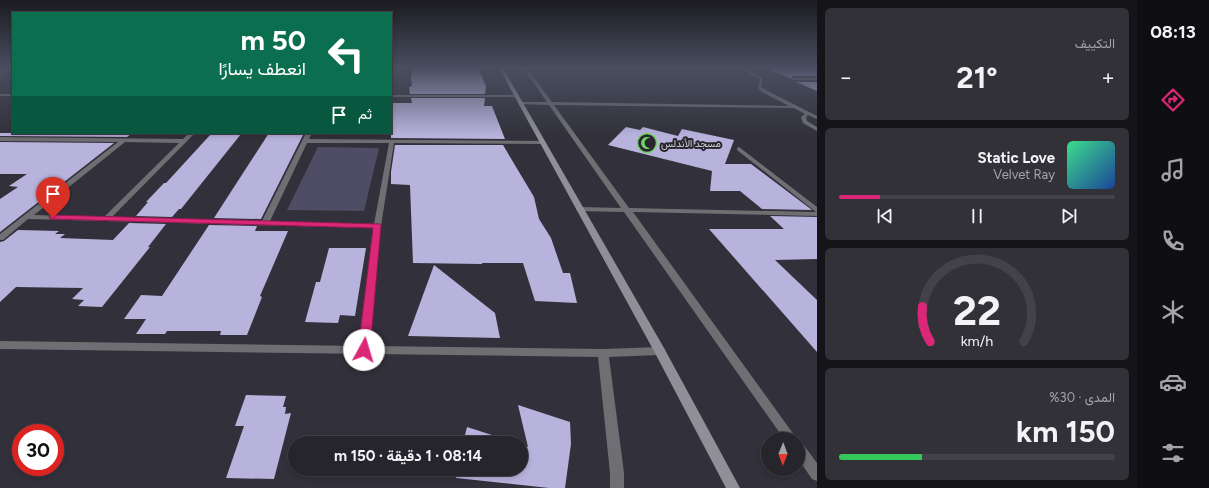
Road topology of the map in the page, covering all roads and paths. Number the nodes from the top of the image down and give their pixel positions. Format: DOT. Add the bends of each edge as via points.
graph roads {
  1 [pos="513,91"];
  2 [pos="541,91"];
  3 [pos="764,91"];
  4 [pos="0,95"];
  5 [pos="12,95"];
  6 [pos="392,96"];
  7 [pos="518,99"];
  8 [pos="550,103"];
  9 [pos="794,107"];
  10 [pos="808,114"];
  11 [pos="817,118"];
  12 [pos="817,129"];
  13 [pos="55,134"];
  14 [pos="191,134"];
  15 [pos="309,134"];
  16 [pos="1,140"];
  17 [pos="46,140"];
  18 [pos="123,141"];
  19 [pos="183,141"];
  20 [pos="306,141"];
  21 [pos="392,141"];
  22 [pos="542,142"];
  23 [pos="739,149"];
  24 [pos="580,209"];
  25 [pos="626,210"];
  26 [pos="817,210"];
  27 [pos="817,214"];
  28 [pos="26,217"];
  29 [pos="107,218"];
  30 [pos="265,223"];
  31 [pos="377,226"];
  32 [pos="0,238"];
  33 [pos="0,345"];
  34 [pos="364,350"];
  35 [pos="660,351"];
  36 [pos="603,353"];
  37 [pos="786,432"];
  38 [pos="805,458"];
  39 [pos="817,474"];
  40 [pos="617,488"];
  41 [pos="733,488"];
  1 -- 7 [label="main road"];
  2 -- 8 [label="street"];
  3 -- 9 [label="street"];
  4 -- 5 [label="street"];
  6 -- 7 [label="street"];
  7 -- 8 [label="street"];
  7 -- 22 [label="main road"];
  8 -- 9 [label="street"];
  8 -- 25 [label="street"];
  9 -- 10 [label="street"];
  10 -- 11 [label="street"];
  10 -- 12 [label="street" via="803,117 805,122"];
  13 -- 17 [label="street"];
  14 -- 19 [label="street"];
  15 -- 20 [label="street"];
  16 -- 17 [label="street"];
  17 -- 18 [label="street"];
  18 -- 19 [label="street"];
  18 -- 28 [label="street"];
  19 -- 29 [label="street"];
  20 -- 21 [label="street"];
  20 -- 30 [label="street"];
  21 -- 22 [label="street"];
  21 -- 31 [label="street"];
  22 -- 24 [label="main road"];
  23 -- 26 [label="street"];
  24 -- 25 [label="street"];
  24 -- 35 [label="main road"];
  25 -- 27 [label="street"];
  25 -- 37 [label="street"];
  28 -- 29 [label="street"];
  28 -- 32 [label="street"];
  29 -- 30 [label="street"];
  30 -- 31 [label="street"];
  31 -- 34 [label="street"];
  33 -- 34 [label="street"];
  34 -- 36 [label="street"];
  35 -- 36 [label="street"];
  35 -- 41 [label="main road"];
  36 -- 40 [label="street"];
  38 -- 39 [label="street"];
}
